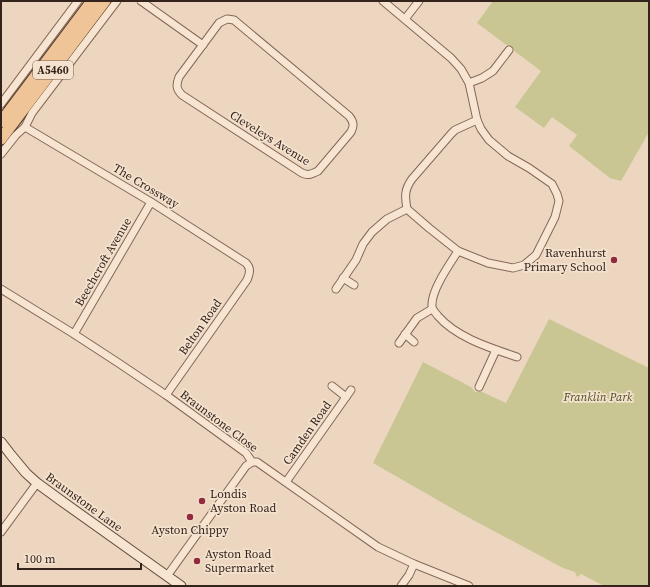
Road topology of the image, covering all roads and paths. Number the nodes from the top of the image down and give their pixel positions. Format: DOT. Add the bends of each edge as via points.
graph roads {
  1 [pos="78,1"];
  2 [pos="92,1"];
  3 [pos="105,1"];
  4 [pos="117,1"];
  5 [pos="141,1"];
  6 [pos="383,1"];
  7 [pos="419,1"];
  8 [pos="405,19"];
  9 [pos="202,45"];
  10 [pos="509,50"];
  11 [pos="469,83"];
  12 [pos="1,104"];
  13 [pos="477,120"];
  14 [pos="1,122"];
  15 [pos="25,127"];
  16 [pos="1,139"];
  17 [pos="1,154"];
  18 [pos="151,202"];
  19 [pos="408,209"];
  20 [pos="458,250"];
  21 [pos="250,270"];
  22 [pos="343,278"];
  23 [pos="354,285"];
  24 [pos="336,288"];
  25 [pos="1,289"];
  26 [pos="432,309"];
  27 [pos="74,334"];
  28 [pos="405,334"];
  29 [pos="414,342"];
  30 [pos="399,343"];
  31 [pos="496,350"];
  32 [pos="517,357"];
  33 [pos="332,386"];
  34 [pos="479,387"];
  35 [pos="351,390"];
  36 [pos="166,395"];
  37 [pos="346,397"];
  38 [pos="1,442"];
  39 [pos="252,462"];
  40 [pos="286,482"];
  41 [pos="37,483"];
  42 [pos="1,532"];
  43 [pos="414,564"];
  44 [pos="167,576"];
  45 [pos="181,586"];
  46 [pos="401,586"];
  47 [pos="469,586"];
  1 -- 12 [label="street"];
  2 -- 14 [label="main road, A5460"];
  3 -- 16 [label="main road, A5460"];
  4 -- 15 [label="street" via="32,113"];
  5 -- 9 [label="street"];
  6 -- 8 [label="street"];
  7 -- 8 [label="street"];
  8 -- 11 [label="street" via="451,58"];
  9 -- 9 [label="street, Cleveleys Avenue" via="219,23 227,19 234,20 349,116 353,128 318,171 306,175 179,92 176,87 178,77"];
  10 -- 11 [label="street" via="493,71"];
  11 -- 13 [label="street"];
  13 -- 19 [label="street" via="455,130 407,185"];
  13 -- 20 [label="street" via="489,140 503,152 552,184 557,194 558,207 536,255 524,265 513,268 488,263"];
  15 -- 17 [label="street" via="16,134"];
  15 -- 18 [label="street, The Crossway"];
  18 -- 21 [label="street, The Crossway" via="246,263"];
  18 -- 27 [label="street, Beechcroft Avenue"];
  19 -- 20 [label="street"];
  19 -- 22 [label="street" via="387,219 372,232"];
  20 -- 26 [label="street" via="433,296"];
  21 -- 36 [label="street, Belton Road" via="247,280"];
  22 -- 23 [label="street"];
  22 -- 24 [label="street"];
  25 -- 27 [label="street, Braunstone Close"];
  26 -- 28 [label="street" via="417,318"];
  26 -- 31 [label="street" via="443,322 458,333"];
  27 -- 36 [label="street, Braunstone Close"];
  28 -- 29 [label="street"];
  28 -- 30 [label="street"];
  31 -- 32 [label="street"];
  31 -- 34 [label="street"];
  33 -- 37 [label="street, Camden Road"];
  35 -- 37 [label="street, Camden Road"];
  36 -- 39 [label="street, Braunstone Close" via="246,453"];
  37 -- 40 [label="street, Camden Road"];
  38 -- 41 [label="street, Braunstone Lane"];
  39 -- 40 [label="street, Braunstone Close" via="257,462"];
  39 -- 44 [label="street" via="246,466"];
  40 -- 43 [label="street, Braunstone Close" via="378,546"];
  41 -- 42 [label="street"];
  41 -- 44 [label="street, Braunstone Lane"];
  43 -- 46 [label="street"];
  43 -- 47 [label="street, Braunstone Close"];
  44 -- 45 [label="street, Braunstone Lane"];
}
